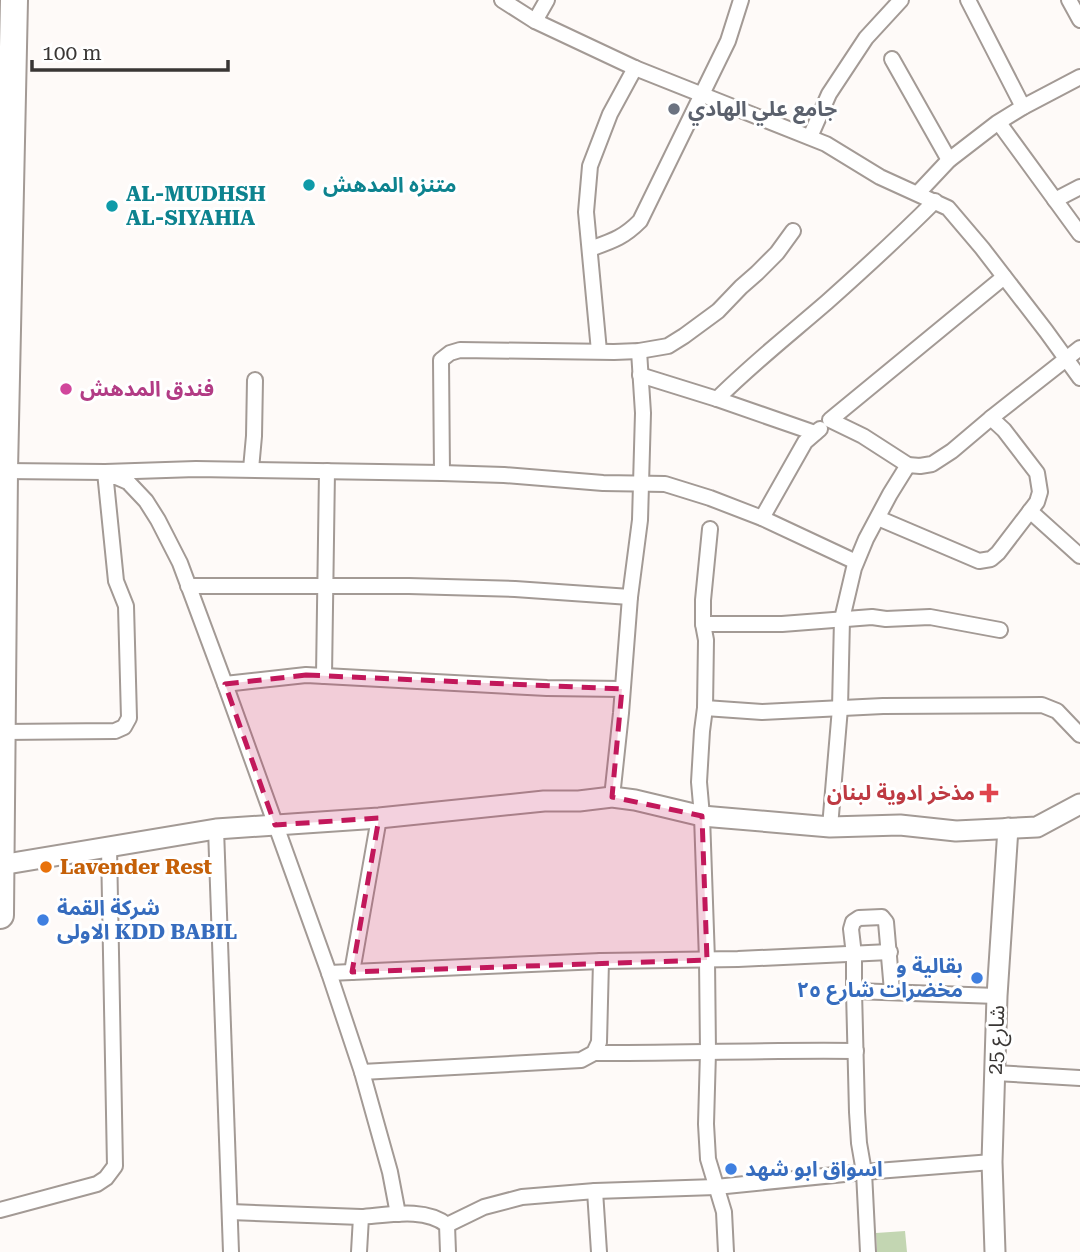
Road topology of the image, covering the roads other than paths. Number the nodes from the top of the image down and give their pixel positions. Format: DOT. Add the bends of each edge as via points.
graph roads {
  1 [pos="14,0"];
  2 [pos="502,0"];
  3 [pos="547,0"];
  4 [pos="741,0"];
  5 [pos="901,0"];
  6 [pos="968,0"];
  7 [pos="1069,0"];
  8 [pos="1080,20"];
  9 [pos="535,21"];
  10 [pos="892,59"];
  11 [pos="635,68"];
  12 [pos="1080,77"];
  13 [pos="702,96"];
  14 [pos="1023,107"];
  15 [pos="999,123"];
  16 [pos="810,137"];
  17 [pos="948,160"];
  18 [pos="1080,187"];
  19 [pos="918,193"];
  20 [pos="1055,200"];
  21 [pos="935,201"];
  22 [pos="793,231"];
  23 [pos="1080,234"];
  24 [pos="590,249"];
  25 [pos="1004,277"];
  26 [pos="1080,348"];
  27 [pos="599,351"];
  28 [pos="639,351"];
  29 [pos="1067,360"];
  30 [pos="640,375"];
  31 [pos="1080,378"];
  32 [pos="255,380"];
  33 [pos="717,399"];
  34 [pos="991,418"];
  35 [pos="830,420"];
  36 [pos="815,433"];
  37 [pos="908,465"];
  38 [pos="251,469"];
  39 [pos="4,471"];
  40 [pos="327,471"];
  41 [pos="105,472"];
  42 [pos="442,473"];
  43 [pos="642,484"];
  44 [pos="1030,511"];
  45 [pos="762,518"];
  46 [pos="878,518"];
  47 [pos="710,529"];
  48 [pos="1080,556"];
  49 [pos="856,562"];
  50 [pos="325,585"];
  51 [pos="188,586"];
  52 [pos="630,597"];
  53 [pos="842,619"];
  54 [pos="703,624"];
  55 [pos="1000,630"];
  56 [pos="324,676"];
  57 [pos="225,684"];
  58 [pos="622,689"];
  59 [pos="705,708"];
  60 [pos="839,708"];
  61 [pos="2,733"];
  62 [pos="1080,735"];
  63 [pos="612,797"];
  64 [pos="1080,804"];
  65 [pos="702,816"];
  66 [pos="379,818"];
  67 [pos="275,825"];
  68 [pos="830,827"];
  69 [pos="1008,828"];
  70 [pos="216,829"];
  71 [pos="109,847"];
  72 [pos="1,865"];
  73 [pos="0,915"];
  74 [pos="890,952"];
  75 [pos="854,955"];
  76 [pos="707,960"];
  77 [pos="601,961"];
  78 [pos="352,972"];
  79 [pos="329,973"];
  80 [pos="854,991"];
  81 [pos="892,992"];
  82 [pos="997,996"];
  83 [pos="856,1051"];
  84 [pos="708,1052"];
  85 [pos="594,1053"];
  86 [pos="362,1072"];
  87 [pos="995,1073"];
  88 [pos="1080,1078"];
  89 [pos="992,1162"];
  90 [pos="864,1172"];
  91 [pos="716,1187"];
  92 [pos="595,1191"];
  93 [pos="0,1210"];
  94 [pos="230,1212"];
  95 [pos="398,1214"];
  96 [pos="361,1217"];
  97 [pos="447,1224"];
  98 [pos="231,1252"];
  99 [pos="359,1252"];
  100 [pos="448,1252"];
  101 [pos="599,1252"];
  102 [pos="726,1252"];
  103 [pos="867,1252"];
  104 [pos="995,1252"];
  1 -- 39 [label="highway"];
  2 -- 9 [label="street"];
  3 -- 9 [label="street"];
  4 -- 13 [label="street"];
  5 -- 16 [label="street" via="866,38 830,94"];
  6 -- 14 [label="street"];
  7 -- 8 [label="street"];
  9 -- 11 [label="street"];
  10 -- 17 [label="street"];
  11 -- 13 [label="street"];
  11 -- 24 [label="street" via="610,114 590,166 586,212"];
  12 -- 14 [label="street"];
  13 -- 16 [label="street"];
  13 -- 24 [label="street" via="639,221 627,234"];
  14 -- 15 [label="street"];
  15 -- 17 [label="street"];
  15 -- 20 [label="street"];
  16 -- 19 [label="street"];
  17 -- 19 [label="street"];
  18 -- 20 [label="street"];
  19 -- 21 [label="street"];
  20 -- 23 [label="street"];
  21 -- 25 [label="street" via="948,208"];
  21 -- 33 [label="street"];
  22 -- 28 [label="street" via="777,253 718,310 668,346"];
  24 -- 27 [label="street"];
  25 -- 29 [label="street"];
  25 -- 35 [label="street"];
  26 -- 29 [label="street"];
  27 -- 28 [label="street"];
  27 -- 42 [label="street" via="460,350 441,359"];
  28 -- 30 [label="street"];
  29 -- 31 [label="street"];
  29 -- 34 [label="street"];
  30 -- 33 [label="street"];
  30 -- 43 [label="street"];
  32 -- 38 [label="street"];
  33 -- 36 [label="street"];
  34 -- 37 [label="street" via="932,464"];
  34 -- 44 [label="street" via="1037,473 1040,492"];
  35 -- 36 [label="street"];
  35 -- 37 [label="street"];
  36 -- 45 [label="street" via="805,442"];
  37 -- 46 [label="street"];
  38 -- 40 [label="street"];
  38 -- 41 [label="street"];
  39 -- 41 [label="street"];
  39 -- 61 [label="highway"];
  40 -- 42 [label="street"];
  40 -- 50 [label="street"];
  41 -- 51 [label="street" via="128,482 146,501 169,539"];
  41 -- 61 [label="street" via="116,581 125,606 129,718 115,731"];
  42 -- 43 [label="street"];
  43 -- 45 [label="street" via="665,484"];
  43 -- 52 [label="street"];
  44 -- 46 [label="street" via="998,553 979,562"];
  44 -- 48 [label="street"];
  45 -- 49 [label="street"];
  46 -- 49 [label="street"];
  47 -- 54 [label="street"];
  49 -- 53 [label="street"];
  50 -- 51 [label="street"];
  50 -- 52 [label="street"];
  50 -- 56 [label="street"];
  51 -- 57 [label="street"];
  52 -- 58 [label="street"];
  53 -- 54 [label="street"];
  53 -- 55 [label="street" via="930,617"];
  53 -- 60 [label="street"];
  54 -- 59 [label="street"];
  56 -- 57 [label="street"];
  56 -- 58 [label="street"];
  57 -- 67 [label="street"];
  58 -- 63 [label="street"];
  59 -- 60 [label="street" via="762,712"];
  59 -- 65 [label="street" via="699,782"];
  60 -- 62 [label="street" via="1042,705 1057,711"];
  60 -- 68 [label="street"];
  61 -- 72 [label="highway"];
  63 -- 65 [label="street"];
  63 -- 66 [label="street"];
  64 -- 69 [label="street" via="1037,827"];
  65 -- 68 [label="street"];
  65 -- 76 [label="street"];
  66 -- 67 [label="street"];
  66 -- 78 [label="street"];
  67 -- 70 [label="street"];
  67 -- 79 [label="street"];
  68 -- 69 [label="street"];
  69 -- 82 [label="street, شارع 25"];
  70 -- 71 [label="street"];
  70 -- 94 [label="street"];
  71 -- 72 [label="street"];
  71 -- 93 [label="street" via="115,1166 97,1184"];
  72 -- 73 [label="highway"];
  74 -- 75 [label="street"];
  74 -- 75 [label="street" via="886,922 882,917 867,917 853,922"];
  74 -- 81 [label="street"];
  75 -- 76 [label="street"];
  75 -- 80 [label="street"];
  76 -- 77 [label="street"];
  76 -- 84 [label="street"];
  77 -- 78 [label="street"];
  77 -- 85 [label="street" via="599,1042"];
  78 -- 79 [label="street"];
  79 -- 86 [label="street"];
  80 -- 81 [label="street"];
  80 -- 83 [label="street"];
  81 -- 82 [label="street"];
  82 -- 87 [label="street, شارع 25"];
  83 -- 84 [label="street"];
  83 -- 90 [label="street"];
  84 -- 85 [label="street"];
  84 -- 91 [label="street" via="706,1136"];
  85 -- 86 [label="street" via="581,1060"];
  86 -- 95 [label="street"];
  87 -- 88 [label="street"];
  87 -- 89 [label="street, شارع 25"];
  89 -- 90 [label="street"];
  89 -- 104 [label="street, شارع 25"];
  90 -- 91 [label="street"];
  90 -- 103 [label="street"];
  91 -- 92 [label="street"];
  91 -- 102 [label="street" via="724,1212"];
  92 -- 97 [label="street" via="522,1197"];
  92 -- 101 [label="street"];
  94 -- 96 [label="street"];
  94 -- 98 [label="street"];
  95 -- 96 [label="street"];
  95 -- 97 [label="street" via="425,1215"];
  96 -- 99 [label="street"];
  97 -- 100 [label="street"];
}
